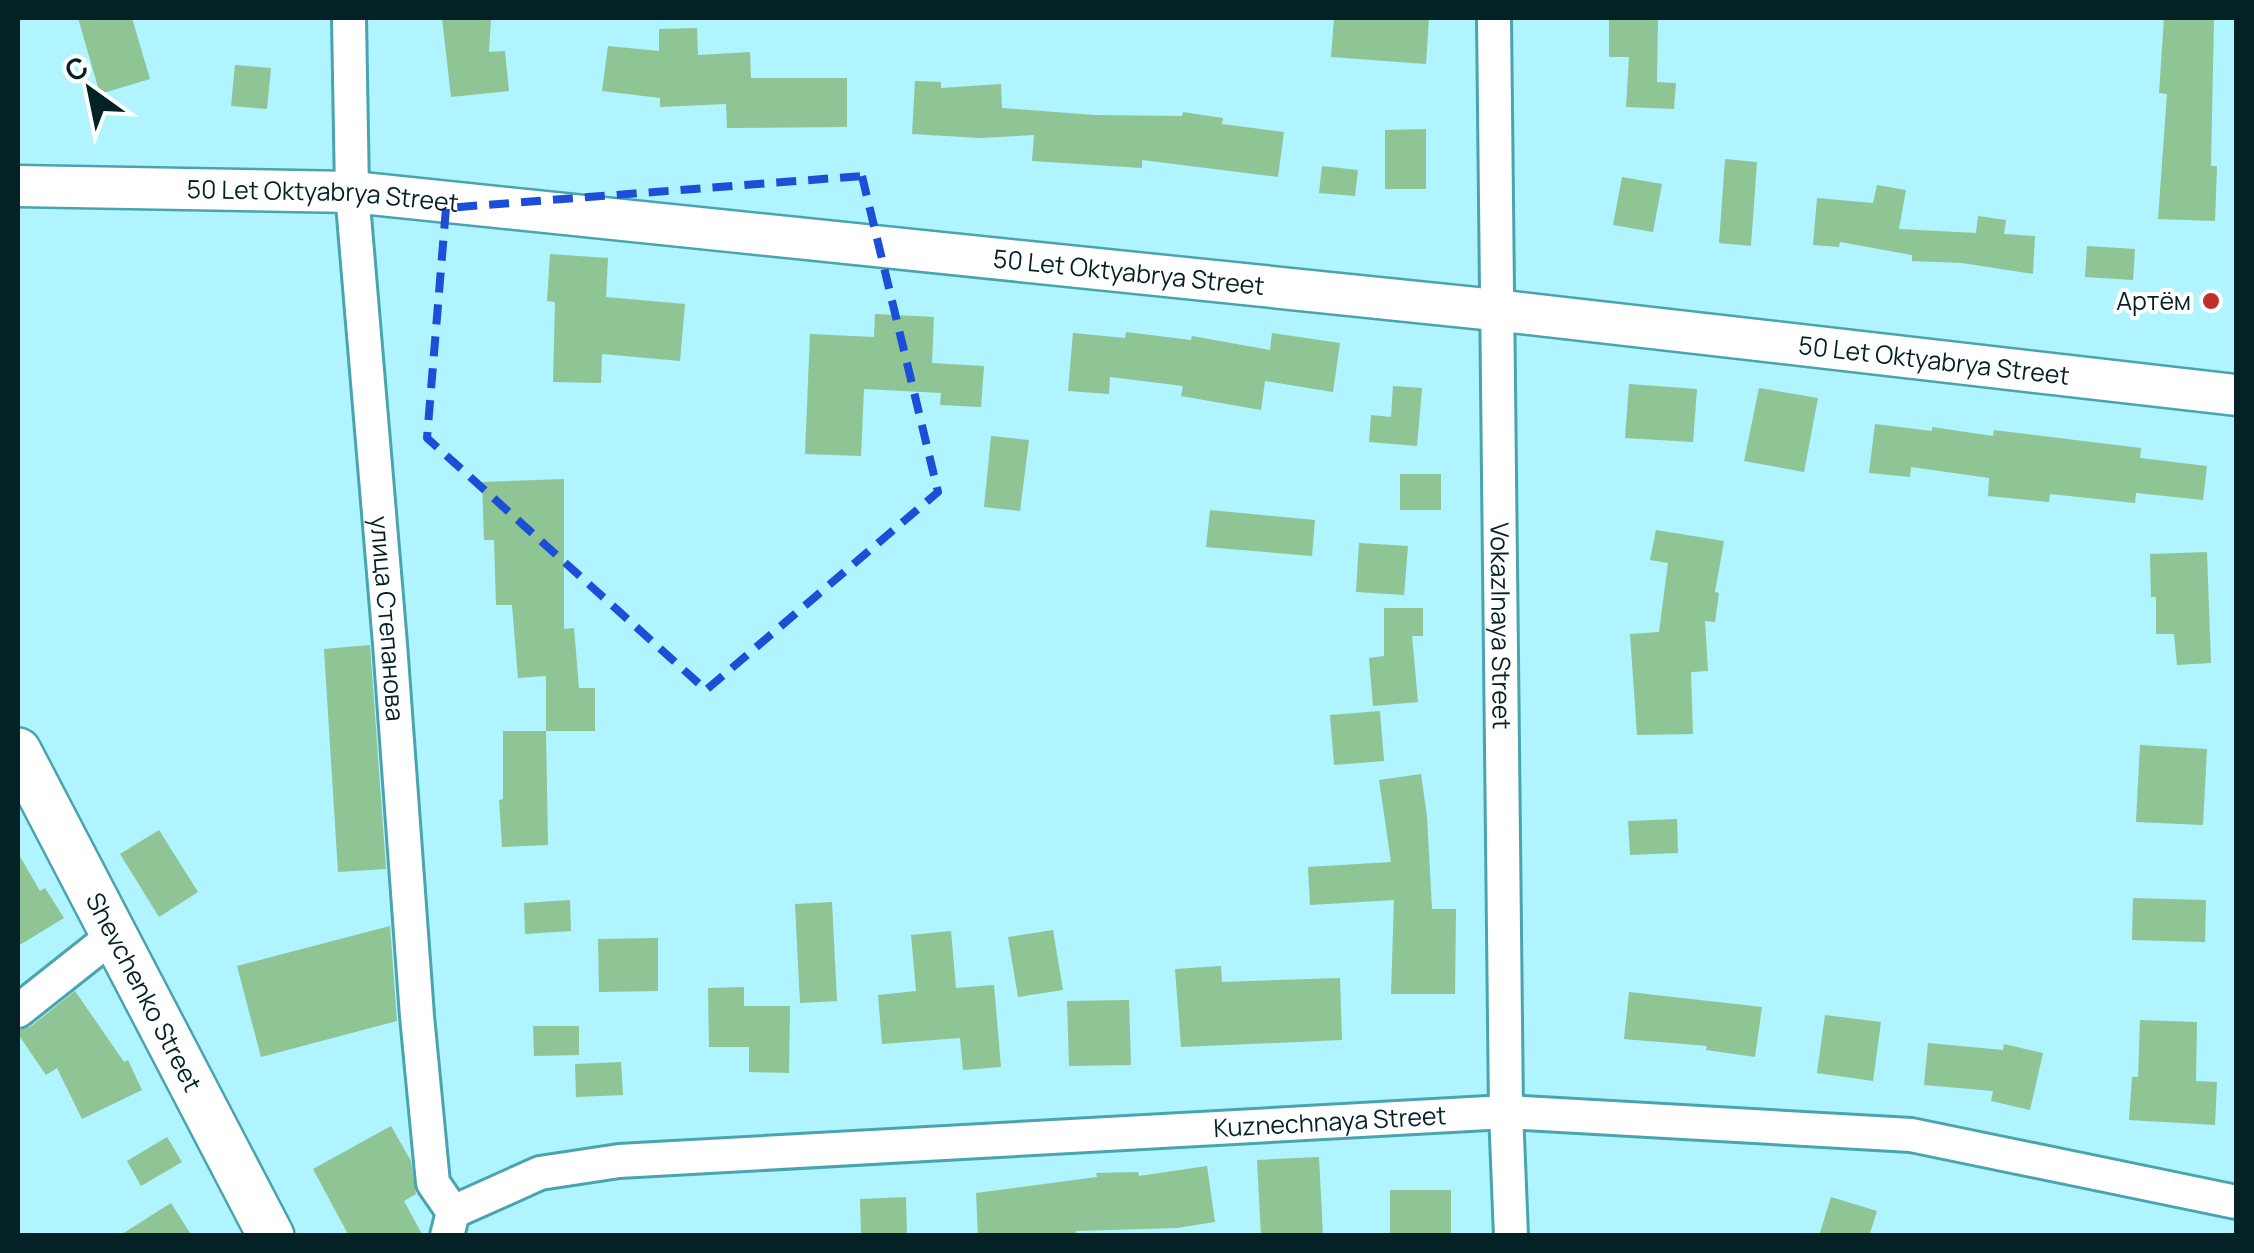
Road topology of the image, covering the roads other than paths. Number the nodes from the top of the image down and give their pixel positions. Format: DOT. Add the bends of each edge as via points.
graph roads {
  1 [pos="349,18"];
  2 [pos="1494,18"];
  3 [pos="18,186"];
  4 [pos="352,192"];
  5 [pos="1495,310"];
  6 [pos="2236,395"];
  7 [pos="18,751"];
  8 [pos="114,935"];
  9 [pos="18,1011"];
  10 [pos="1506,1112"];
  11 [pos="2236,1202"];
  12 [pos="450,1224"];
  13 [pos="272,1236"];
  14 [pos="1511,1236"];
  1 -- 4 [label="street, улица Степанова"];
  2 -- 5 [label="street, Vokazlnaya Street"];
  3 -- 4 [label="street, 50 Let Oktyabrya Street"];
  4 -- 5 [label="street, 50 Let Oktyabrya Street"];
  4 -- 12 [label="street, улица Степанова" via="432,1183"];
  5 -- 6 [label="street, 50 Let Oktyabrya Street"];
  5 -- 10 [label="street, Vokazlnaya Street"];
  7 -- 8 [label="main road, Shevchenko Street"];
  8 -- 9 [label="street"];
  8 -- 13 [label="main road, Shevchenko Street"];
  10 -- 11 [label="street, Kuznechnaya Street" via="1910,1136"];
  10 -- 12 [label="street, Kuznechnaya Street" via="619,1161 540,1173"];
  10 -- 14 [label="street, Vokazlnaya Street"];
}
